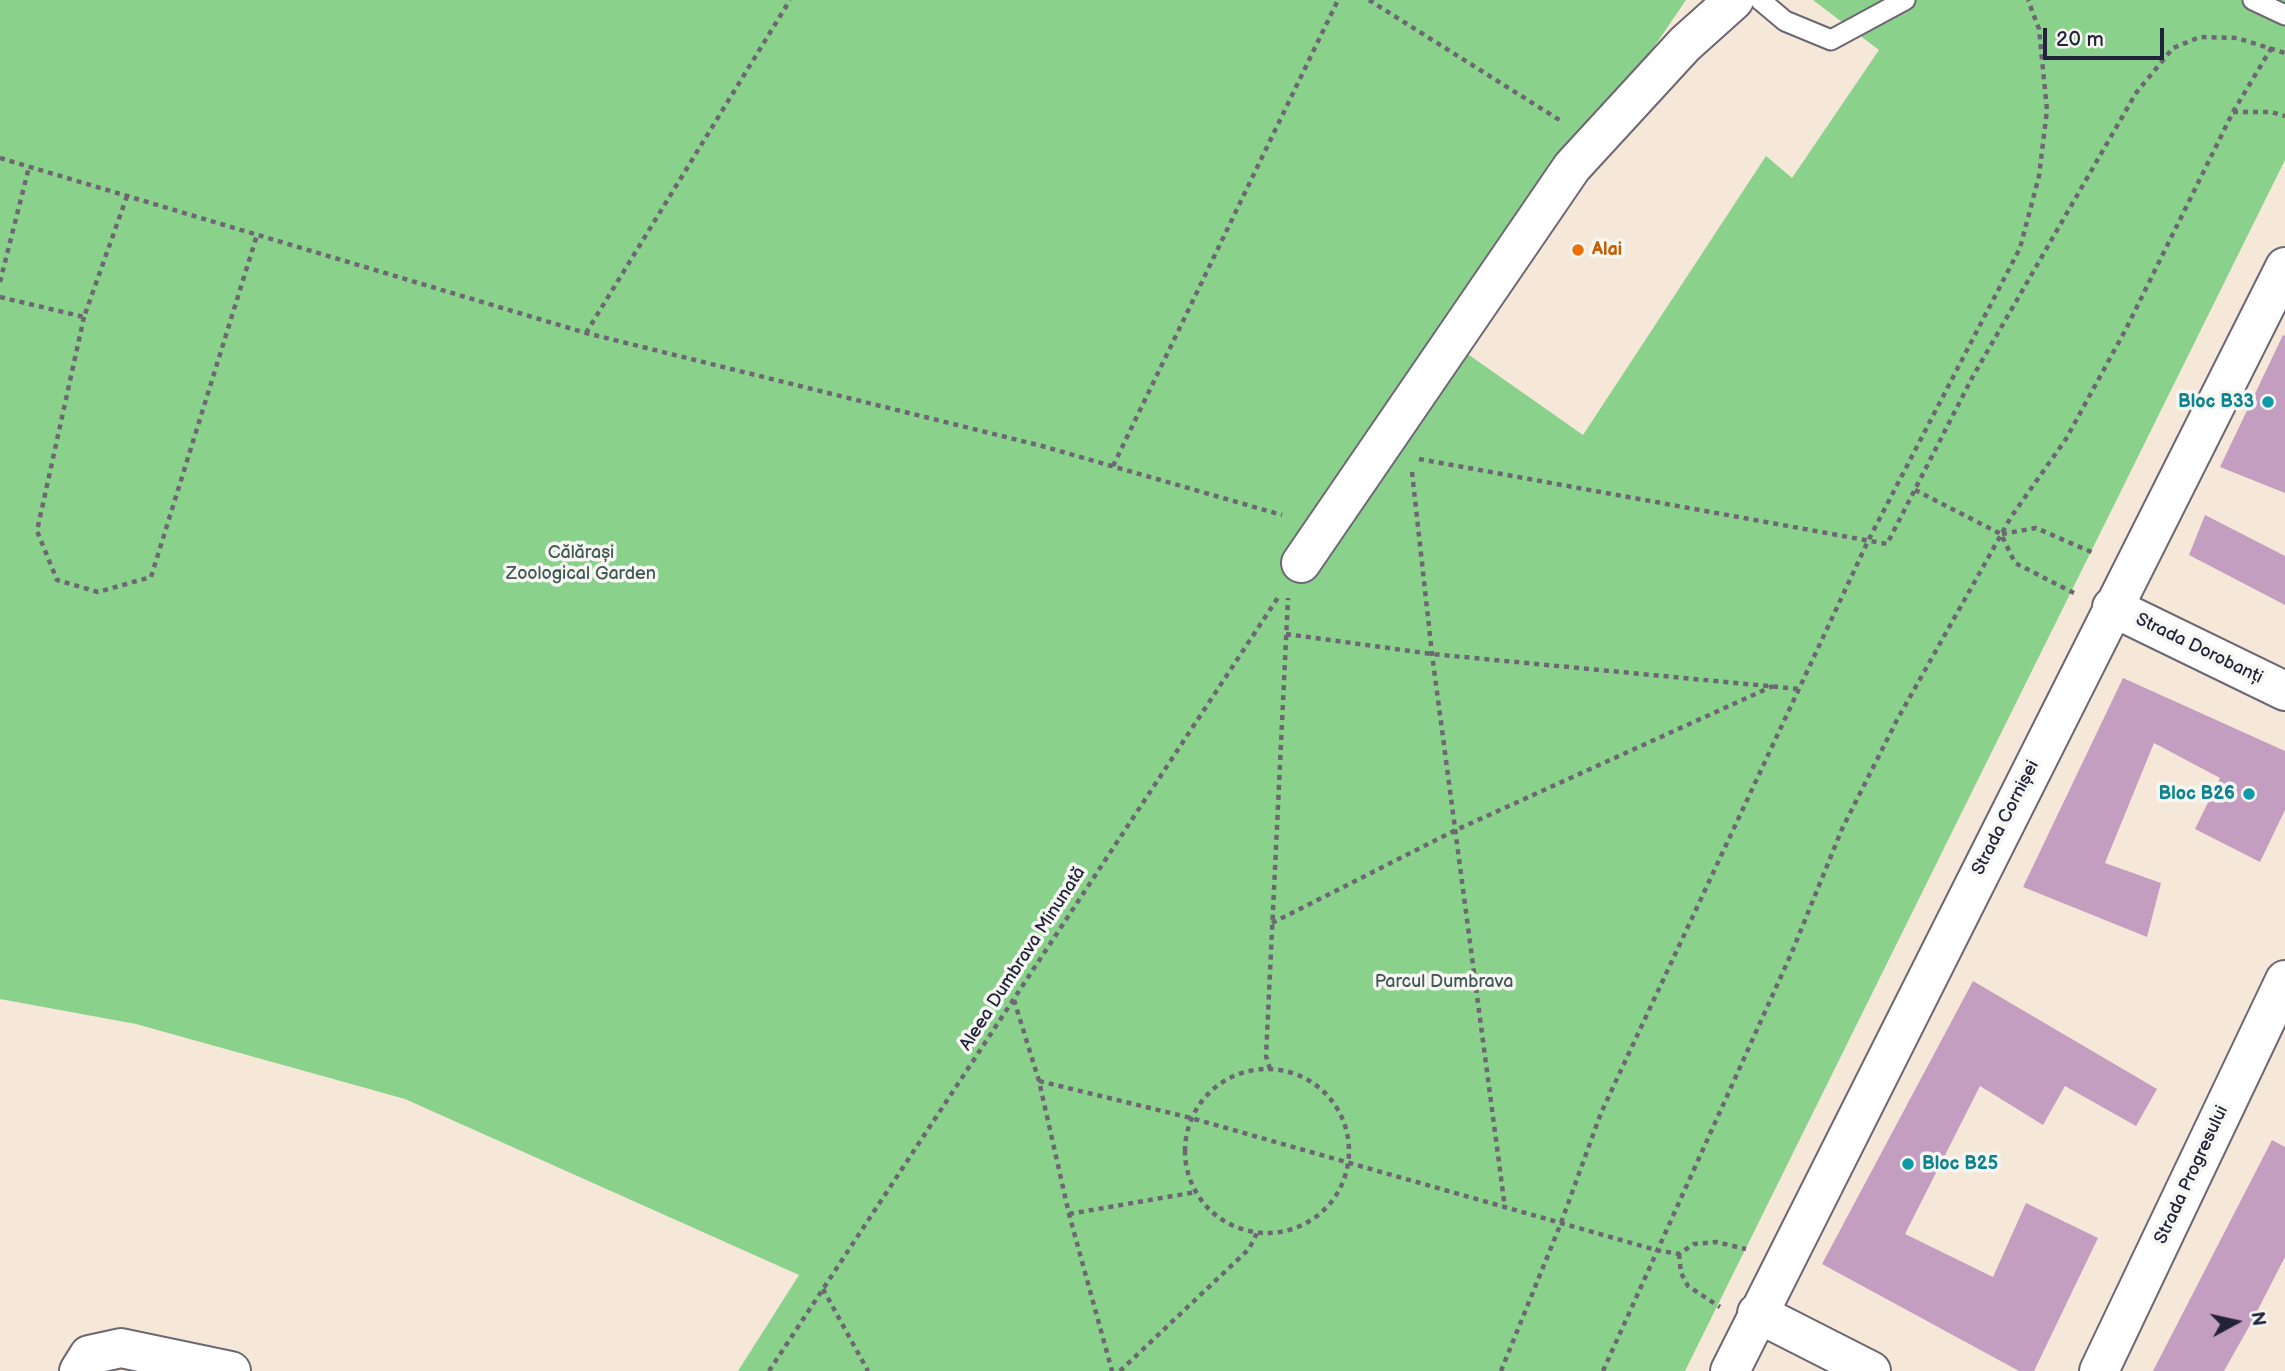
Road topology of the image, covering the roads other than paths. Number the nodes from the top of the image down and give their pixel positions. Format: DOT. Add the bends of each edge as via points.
graph roads {
  1 [pos="1734,0"];
  2 [pos="1760,0"];
  3 [pos="1905,0"];
  4 [pos="2253,0"];
  5 [pos="2285,15"];
  6 [pos="2285,267"];
  7 [pos="1295,573"];
  8 [pos="2112,607"];
  9 [pos="2285,691"];
  10 [pos="2285,980"];
  11 [pos="1754,1319"];
  12 [pos="79,1371"];
  13 [pos="231,1371"];
  14 [pos="1730,1371"];
  15 [pos="1871,1371"];
  16 [pos="2099,1371"];
  1 -- 7 [label="street" via="1685,44 1572,167"];
  2 -- 3 [label="lane" via="1800,29 1830,40"];
  4 -- 5 [label="lane"];
  6 -- 8 [label="street, Strada Cornișei"];
  8 -- 9 [label="street, Strada Dorobanți"];
  8 -- 11 [label="street, Strada Cornișei"];
  10 -- 16 [label="street, Strada Progresului"];
  11 -- 14 [label="street, Strada Cornișei"];
  11 -- 15 [label="street"];
  12 -- 13 [label="street" via="89,1355 121,1348"];
}
